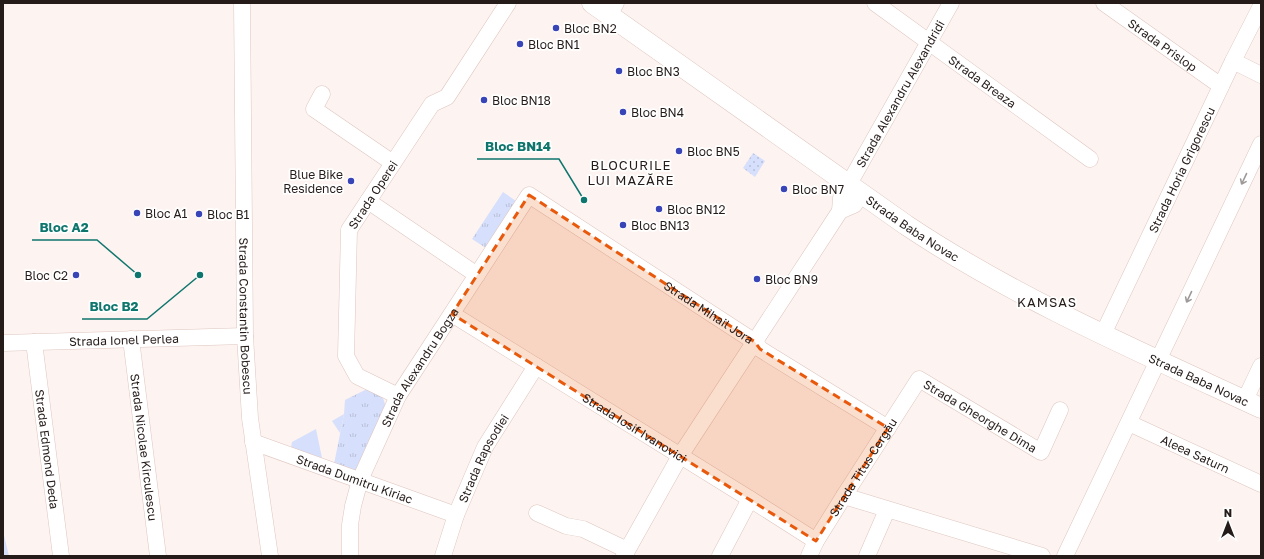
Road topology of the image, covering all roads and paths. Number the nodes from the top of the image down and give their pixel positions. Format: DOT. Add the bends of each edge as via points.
graph roads {
  1 [pos="242,3"];
  2 [pos="508,3"];
  3 [pos="592,3"];
  4 [pos="875,3"];
  5 [pos="951,3"];
  6 [pos="1104,3"];
  7 [pos="1261,6"];
  8 [pos="613,9"];
  9 [pos="929,42"];
  10 [pos="1232,61"];
  11 [pos="1261,75"];
  12 [pos="1220,86"];
  13 [pos="322,94"];
  14 [pos="1261,144"];
  15 [pos="1090,160"];
  16 [pos="393,163"];
  17 [pos="855,189"];
  18 [pos="530,195"];
  19 [pos="368,201"];
  20 [pos="477,275"];
  21 [pos="452,314"];
  22 [pos="1103,334"];
  23 [pos="245,336"];
  24 [pos="131,339"];
  25 [pos="34,342"];
  26 [pos="755,342"];
  27 [pos="3,343"];
  28 [pos="1159,360"];
  29 [pos="536,366"];
  30 [pos="1261,366"];
  31 [pos="919,379"];
  32 [pos="398,396"];
  33 [pos="1253,404"];
  34 [pos="1060,410"];
  35 [pos="1129,423"];
  36 [pos="888,428"];
  37 [pos="253,442"];
  38 [pos="680,456"];
  39 [pos="360,480"];
  40 [pos="1261,484"];
  41 [pos="844,496"];
  42 [pos="750,498"];
  43 [pos="887,510"];
  44 [pos="537,513"];
  45 [pos="456,515"];
  46 [pos="816,541"];
  47 [pos="626,553"];
  48 [pos="61,556"];
  49 [pos="158,556"];
  50 [pos="270,556"];
  51 [pos="350,556"];
  52 [pos="443,556"];
  53 [pos="720,556"];
  54 [pos="809,556"];
  55 [pos="867,556"];
  56 [pos="1042,556"];
  57 [pos="1065,556"];
  1 -- 23 [label="street, Strada Constantin Bobescu"];
  2 -- 16 [label="street, Strada Operei" via="447,97 432,104"];
  3 -- 8 [label="main road, Strada Baba Novac"];
  4 -- 9 [label="street, Strada Breaza"];
  5 -- 9 [label="street, Strada Alexandru Alexandridi"];
  6 -- 12 [label="street, Strada Prislop"];
  7 -- 10 [label="street, Strada Horia Grigorescu"];
  8 -- 17 [label="main road, Strada Baba Novac"];
  9 -- 15 [label="street, Strada Breaza"];
  9 -- 17 [label="street, Strada Alexandru Alexandridi"];
  10 -- 11 [label="street"];
  10 -- 12 [label="street, Strada Horia Grigorescu"];
  12 -- 22 [label="street, Strada Horia Grigorescu"];
  13 -- 16 [label="street" via="314,109"];
  14 -- 28 [label="street, one-way"];
  16 -- 19 [label="street, Strada Operei"];
  17 -- 22 [label="main road, Strada Baba Novac" via="931,242 977,270"];
  17 -- 26 [label="street, Strada Alexandru Alexandridi" via="841,198 840,211"];
  18 -- 20 [label="street, Strada Alexandru Bogza"];
  18 -- 26 [label="street, Strada Mihail Jora"];
  19 -- 20 [label="street"];
  19 -- 32 [label="street, Strada Operei" via="349,230 346,356 357,376"];
  20 -- 21 [label="street, Strada Alexandru Bogza"];
  21 -- 29 [label="street, Strada Iosif Ivanovici"];
  21 -- 32 [label="street, Strada Alexandru Bogza"];
  22 -- 28 [label="main road, Strada Baba Novac"];
  23 -- 24 [label="street, Strada Ionel Perlea"];
  23 -- 37 [label="street, Strada Constantin Bobescu"];
  24 -- 25 [label="street, Strada Ionel Perlea"];
  24 -- 49 [label="street, Strada Nicolae Kirculescu"];
  25 -- 27 [label="street, Strada Ionel Perlea"];
  25 -- 48 [label="street, Strada Edmond Deda"];
  26 -- 36 [label="street, Strada Mihail Jora" via="760,349"];
  26 -- 38 [label="street"];
  28 -- 33 [label="main road, Strada Baba Novac"];
  28 -- 35 [label="street"];
  29 -- 38 [label="street, Strada Iosif Ivanovici"];
  29 -- 45 [label="street, Strada Rapsodiei" via="490,438"];
  30 -- 33 [label="street"];
  31 -- 34 [label="street, Strada Gheorghe Dima" via="1041,452"];
  31 -- 36 [label="street, Strada Titus Cergău"];
  32 -- 39 [label="street, Strada Alexandru Bogza"];
  35 -- 40 [label="street, Aleea Saturn"];
  35 -- 57 [label="street"];
  36 -- 41 [label="street, Strada Titus Cergău"];
  37 -- 39 [label="street, Strada Dumitru Kiriac"];
  37 -- 50 [label="street, Strada Constantin Bobescu"];
  38 -- 42 [label="street, Strada Iosif Ivanovici"];
  38 -- 47 [label="street"];
  39 -- 45 [label="street, Strada Dumitru Kiriac"];
  39 -- 51 [label="street, Strada Alexandru Bogza" via="350,525"];
  41 -- 43 [label="street"];
  41 -- 46 [label="street, Strada Titus Cergău"];
  42 -- 46 [label="street, Strada Iosif Ivanovici"];
  42 -- 53 [label="street"];
  43 -- 55 [label="street"];
  43 -- 56 [label="street"];
  44 -- 47 [label="street" via="566,526 583,529"];
  45 -- 52 [label="street, Strada Rapsodiei"];
  46 -- 54 [label="street, Strada Titus Cergău"];
}
